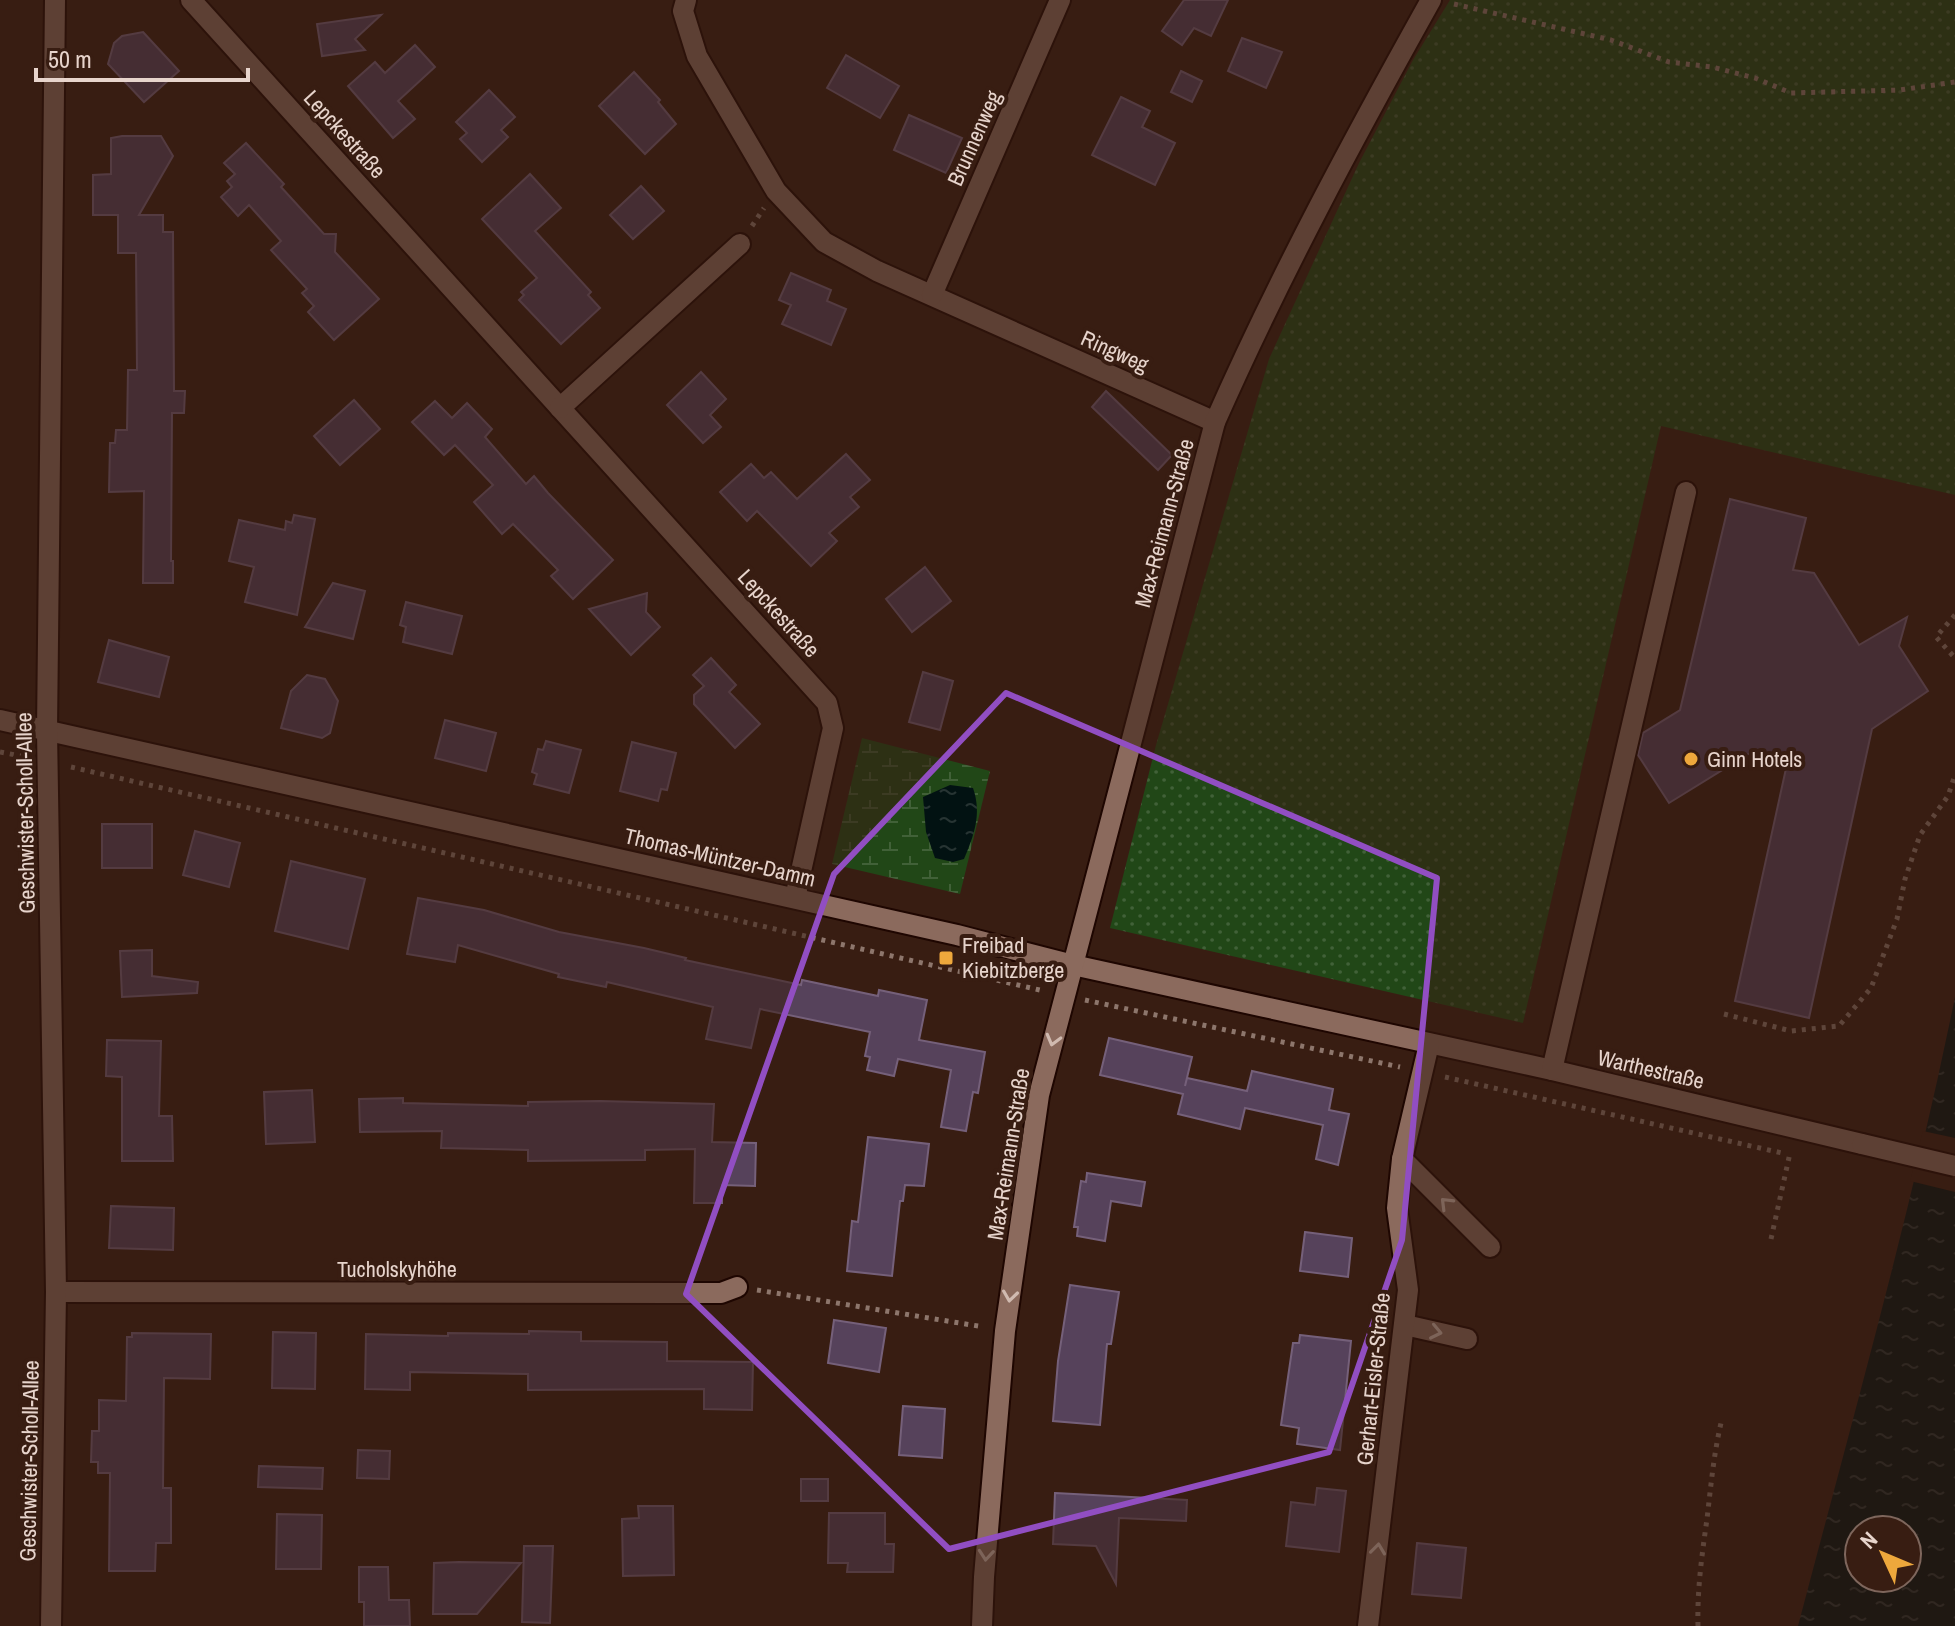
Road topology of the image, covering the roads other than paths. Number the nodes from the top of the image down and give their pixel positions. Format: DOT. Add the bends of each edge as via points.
graph roads {
  1 [pos="55,0"];
  2 [pos="191,0"];
  3 [pos="686,0"];
  4 [pos="1060,0"];
  5 [pos="1439,2"];
  6 [pos="740,244"];
  7 [pos="932,295"];
  8 [pos="560,408"];
  9 [pos="1215,422"];
  10 [pos="1686,492"];
  11 [pos="0,720"];
  12 [pos="47,731"];
  13 [pos="795,898"];
  14 [pos="1073,965"];
  15 [pos="1429,1044"];
  16 [pos="1552,1070"];
  17 [pos="1402,1159"];
  18 [pos="1955,1166"];
  19 [pos="1490,1247"];
  20 [pos="737,1287"];
  21 [pos="56,1292"];
  22 [pos="1405,1325"];
  23 [pos="1467,1339"];
  24 [pos="51,1626"];
  25 [pos="982,1626"];
  26 [pos="1368,1626"];
  1 -- 12 [label="street, Geschwister-Scholl-Allee"];
  2 -- 8 [label="street, Lepckestraße"];
  3 -- 7 [label="street, Ringweg" via="683,11 697,56 776,191 824,242"];
  4 -- 7 [label="street, Brunnenweg"];
  5 -- 9 [label="street" via="1332,177"];
  6 -- 8 [label="street"];
  7 -- 9 [label="street, Ringweg"];
  8 -- 13 [label="street, Lepckestraße" via="827,703 833,728"];
  9 -- 14 [label="street, Max-Reimann-Straße"];
  10 -- 16 [label="street"];
  11 -- 12 [label="street, Thomas-Müntzer-Damm"];
  12 -- 13 [label="street, Thomas-Müntzer-Damm"];
  12 -- 21 [label="street, Geschwister-Scholl-Allee"];
  13 -- 14 [label="street, Thomas-Müntzer-Damm"];
  14 -- 15 [label="street, Thomas-Müntzer-Damm"];
  14 -- 25 [label="street, Max-Reimann-Straße, one-way" via="1039,1095 1005,1331"];
  15 -- 16 [label="street, Warthestraße"];
  15 -- 17 [label="street, Gerhart-Eisler-Straße"];
  16 -- 18 [label="street, Warthestraße, bridge"];
  19 -- 17 [label="street, one-way"];
  17 -- 22 [label="street, Gerhart-Eisler-Straße" via="1397,1208 1408,1290"];
  20 -- 21 [label="street, Tucholskyhöhe" via="721,1293"];
  21 -- 24 [label="street, Geschwister-Scholl-Allee"];
  22 -- 23 [label="street, one-way"];
  26 -- 22 [label="street, Gerhart-Eisler-Straße, one-way"];
}
